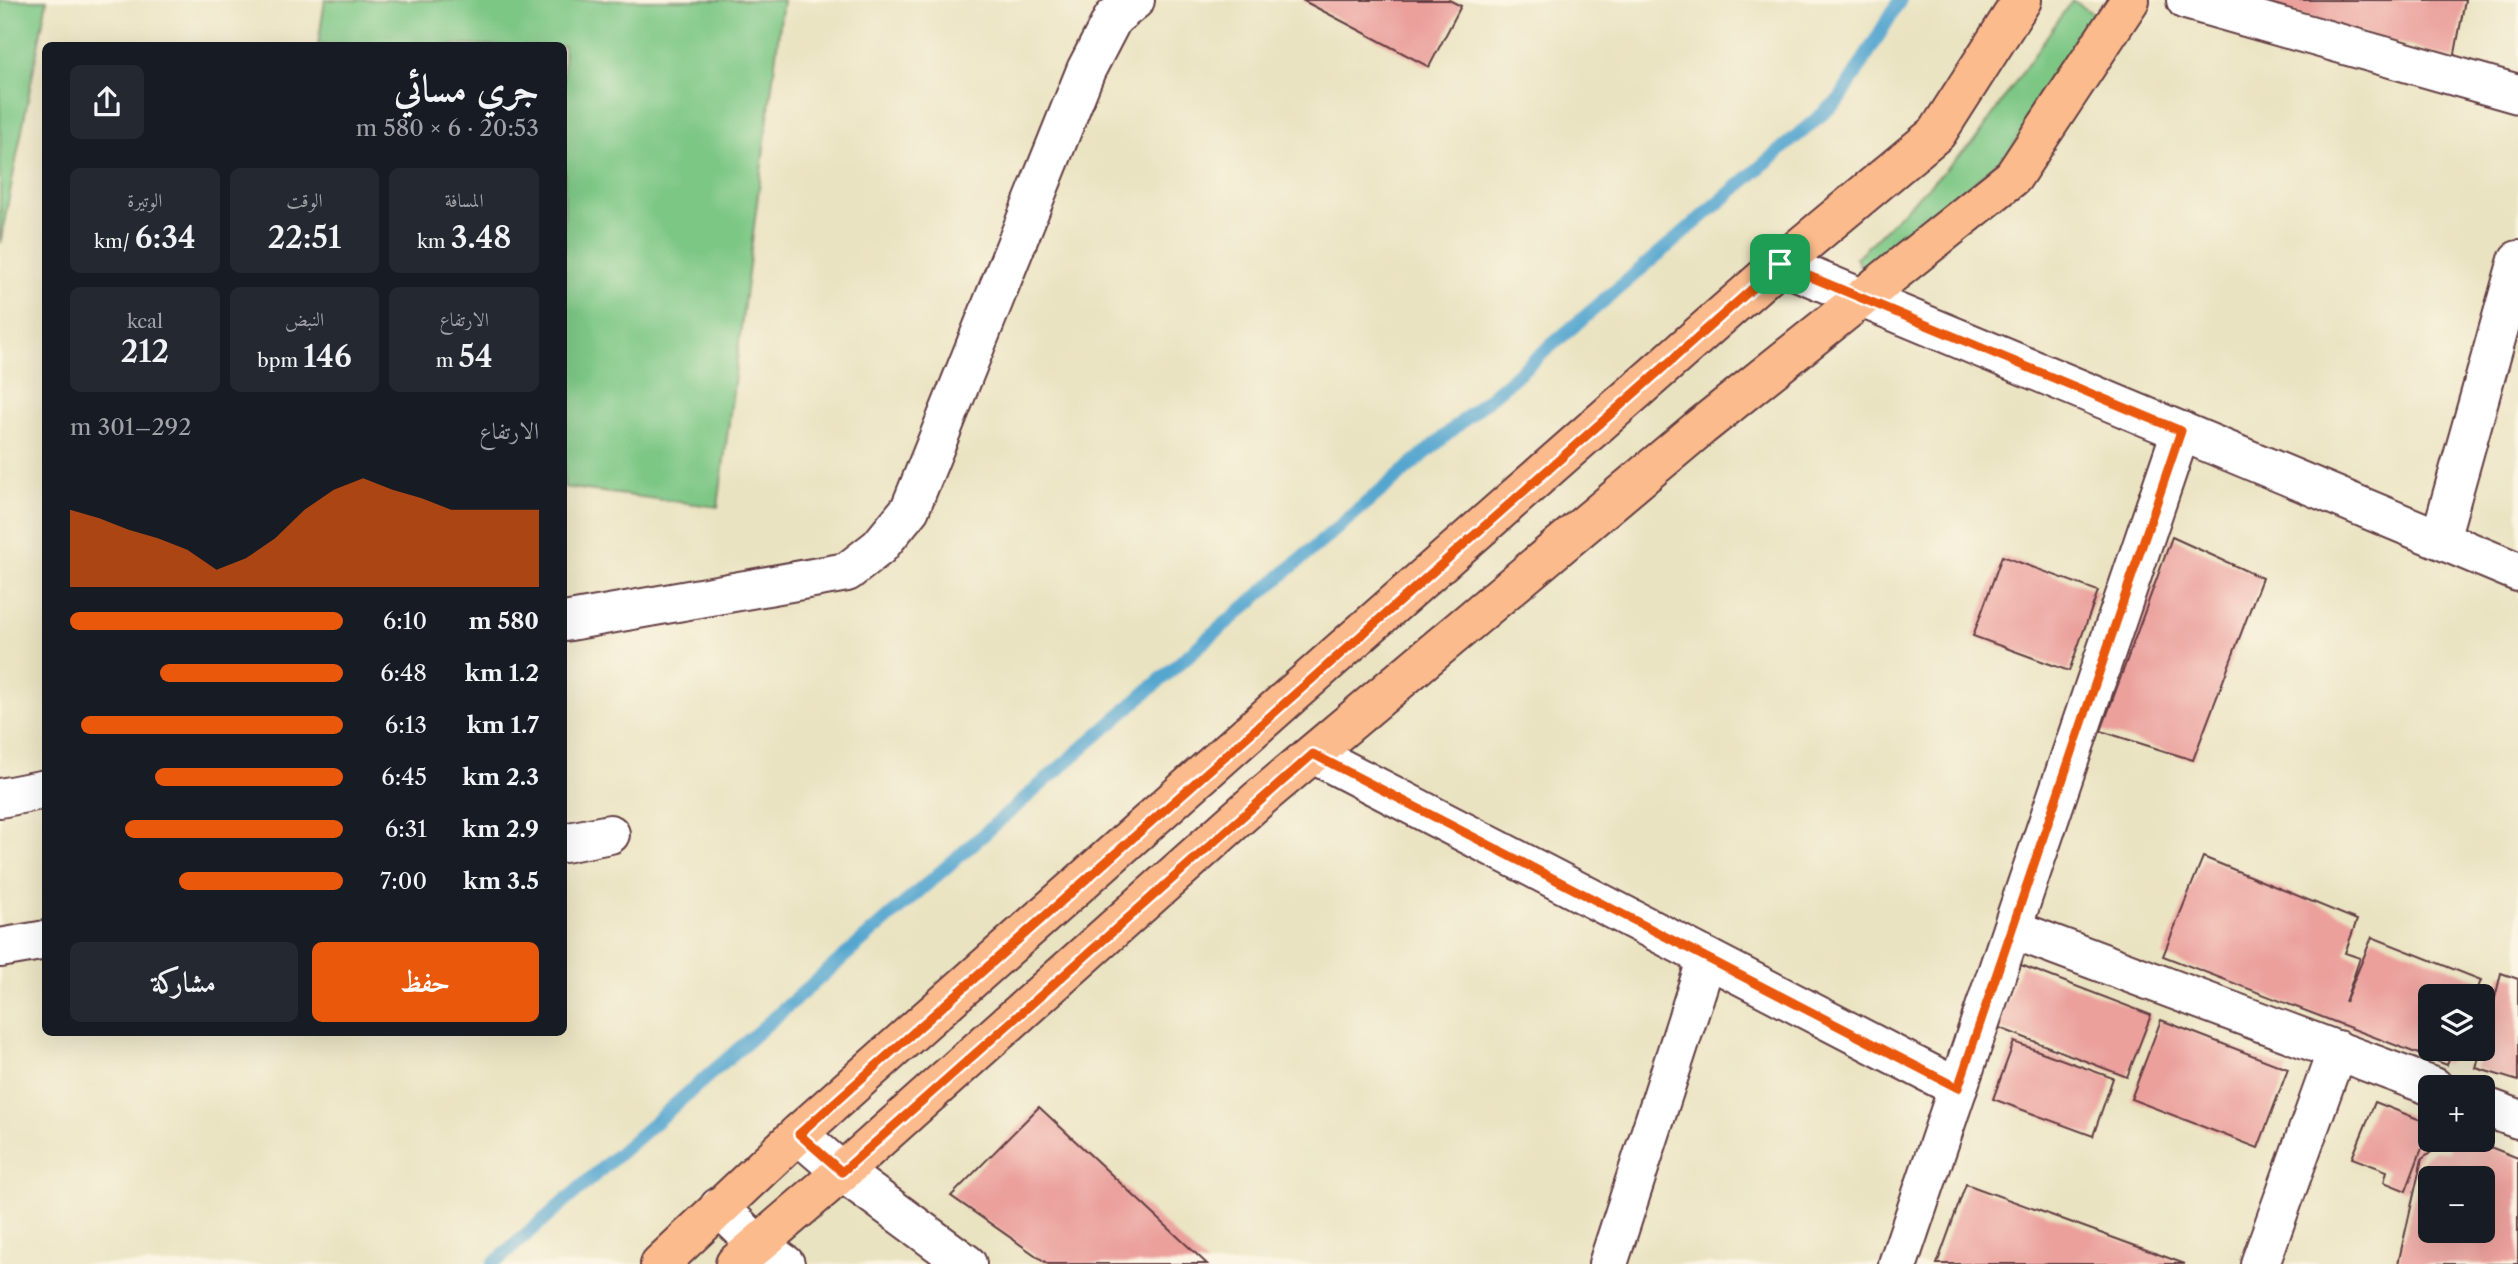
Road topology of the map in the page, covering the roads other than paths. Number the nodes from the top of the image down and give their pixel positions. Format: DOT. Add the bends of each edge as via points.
graph roads {
  1 [pos="1135,0"];
  2 [pos="2022,0"];
  3 [pos="2130,0"];
  4 [pos="2186,0"];
  5 [pos="2518,94"];
  6 [pos="2518,260"];
  7 [pos="1780,264"];
  8 [pos="1863,298"];
  9 [pos="2181,431"];
  10 [pos="2440,539"];
  11 [pos="2518,572"];
  12 [pos="567,621"];
  13 [pos="1313,754"];
  14 [pos="42,790"];
  15 [pos="0,797"];
  16 [pos="610,834"];
  17 [pos="567,842"];
  18 [pos="2012,929"];
  19 [pos="42,941"];
  20 [pos="0,948"];
  21 [pos="1707,958"];
  22 [pos="2337,1050"];
  23 [pos="2418,1081"];
  24 [pos="1958,1088"];
  25 [pos="2495,1110"];
  26 [pos="2518,1119"];
  27 [pos="799,1134"];
  28 [pos="842,1172"];
  29 [pos="719,1207"];
  30 [pos="760,1258"];
  31 [pos="660,1264"];
  32 [pos="967,1264"];
  33 [pos="1608,1264"];
  34 [pos="1898,1264"];
  35 [pos="2260,1264"];
  1 -- 12 [label="street" via="1113,18 1086,70 910,509 879,547 847,572"];
  2 -- 7 [label="main road" via="1937,134"];
  3 -- 8 [label="main road" via="2012,177"];
  4 -- 5 [label="street"];
  6 -- 10 [label="street"];
  7 -- 8 [label="street"];
  7 -- 27 [label="main road"];
  8 -- 9 [label="street"];
  8 -- 13 [label="main road" via="1702,426"];
  9 -- 10 [label="street"];
  9 -- 18 [label="street"];
  10 -- 11 [label="street"];
  13 -- 21 [label="street"];
  13 -- 28 [label="main road"];
  14 -- 15 [label="street"];
  16 -- 17 [label="street"];
  18 -- 22 [label="street"];
  18 -- 24 [label="street"];
  19 -- 20 [label="street"];
  21 -- 24 [label="street"];
  21 -- 33 [label="street"];
  22 -- 23 [label="street"];
  22 -- 35 [label="street"];
  24 -- 34 [label="street"];
  25 -- 26 [label="street"];
  27 -- 28 [label="street"];
  27 -- 29 [label="main road"];
  28 -- 30 [label="main road"];
  28 -- 32 [label="street"];
  29 -- 30 [label="street"];
  29 -- 31 [label="main road"];
}
